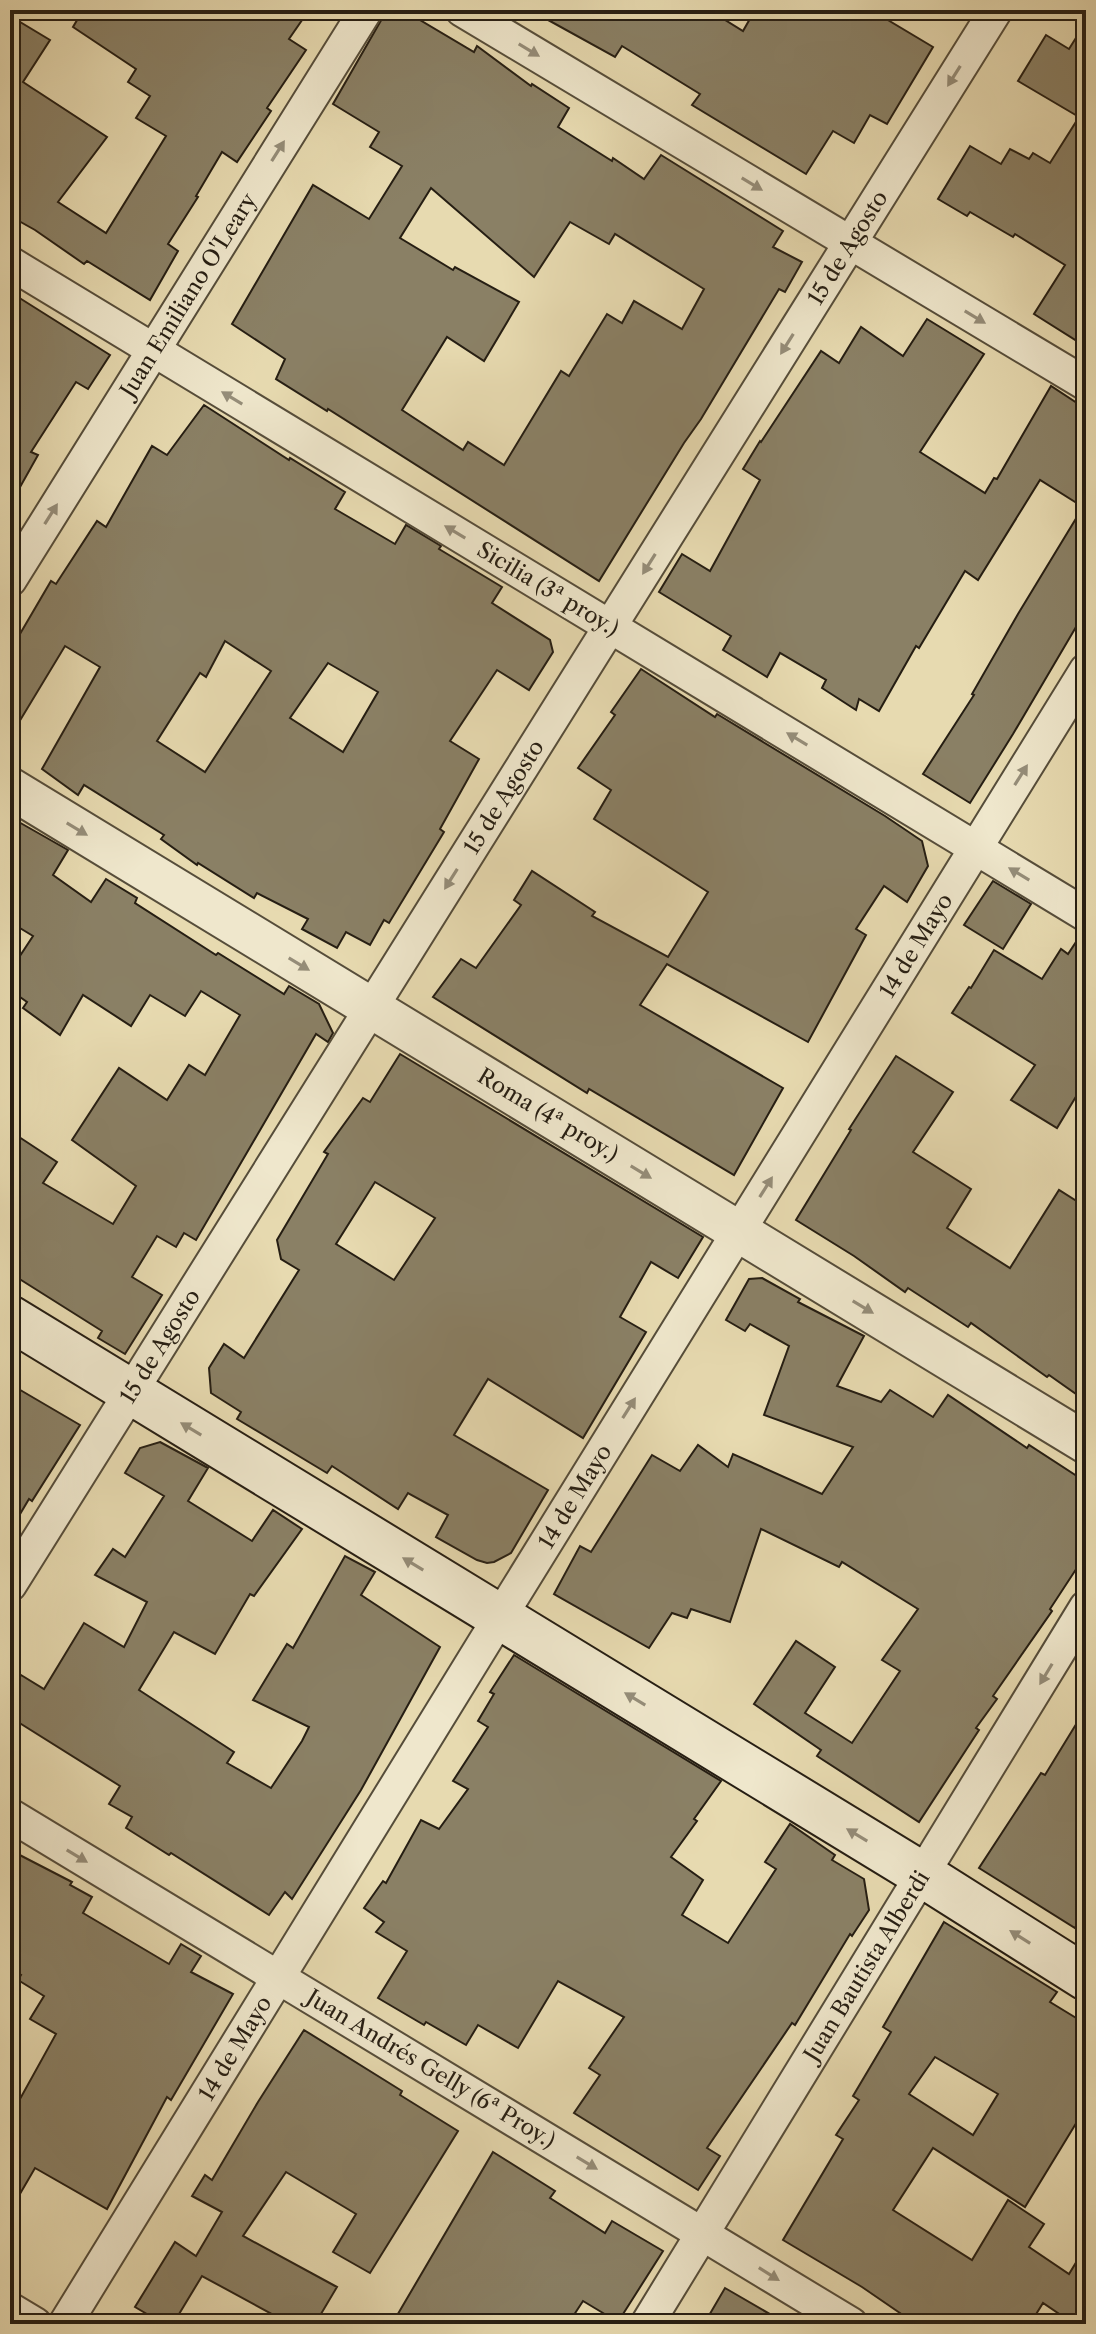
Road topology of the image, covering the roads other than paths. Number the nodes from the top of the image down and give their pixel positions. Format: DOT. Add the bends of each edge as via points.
graph roads {
  1 [pos="366,10"];
  2 [pos="462,10"];
  3 [pos="996,10"];
  4 [pos="850,243"];
  5 [pos="10,263"];
  6 [pos="154,350"];
  7 [pos="1086,384"];
  8 [pos="10,580"];
  9 [pos="610,626"];
  10 [pos="1086,670"];
  11 [pos="10,788"];
  12 [pos="976,848"];
  13 [pos="1086,915"];
  14 [pos="370,1008"];
  15 [pos="739,1231"];
  16 [pos="10,1318"];
  17 [pos="130,1392"];
  18 [pos="1086,1443"];
  19 [pos="10,1585"];
  20 [pos="1086,1607"];
  21 [pos="500,1617"];
  22 [pos="10,1815"];
  23 [pos="923,1875"];
  24 [pos="278,1977"];
  25 [pos="1086,1978"];
  26 [pos="703,2233"];
  27 [pos="10,2309"];
  28 [pos="35,2324"];
  29 [pos="65,2324"];
  30 [pos="647,2324"];
  31 [pos="851,2324"];
  6 -- 1 [label="street, Juan Emiliano O'Leary, one-way"];
  2 -- 4 [label="street, one-way"];
  3 -- 4 [label="street, 15 de Agosto, one-way"];
  4 -- 7 [label="street, one-way"];
  4 -- 9 [label="street, 15 de Agosto, one-way"];
  5 -- 6 [label="street, Sicilia (3ª proy.)"];
  8 -- 6 [label="street, Juan Emiliano O'Leary, one-way"];
  9 -- 6 [label="street, Sicilia (3ª proy.), one-way"];
  12 -- 9 [label="street, Sicilia (3ª proy.), one-way"];
  9 -- 14 [label="street, 15 de Agosto, one-way"];
  12 -- 10 [label="street, 14 de Mayo, one-way"];
  11 -- 14 [label="street, Roma (4ª proy.), one-way"];
  13 -- 12 [label="street, Sicilia (3ª proy.), one-way"];
  15 -- 12 [label="street, 14 de Mayo, one-way"];
  14 -- 15 [label="street, Roma (4ª proy.), one-way"];
  14 -- 17 [label="street, 15 de Agosto"];
  15 -- 18 [label="street, Roma (4ª proy.), one-way"];
  21 -- 15 [label="street, 14 de Mayo, one-way"];
  16 -- 17 [label="main road"];
  17 -- 19 [label="street, 15 de Agosto"];
  21 -- 17 [label="main road, one-way"];
  20 -- 23 [label="street, Juan Bautista Alberdi, one-way"];
  23 -- 21 [label="main road, one-way"];
  21 -- 24 [label="street, 14 de Mayo"];
  22 -- 24 [label="street, Juan Andrés Gelly (6ª Proy.), one-way"];
  25 -- 23 [label="main road, one-way"];
  23 -- 26 [label="street, Juan Bautista Alberdi"];
  24 -- 26 [label="street, Juan Andrés Gelly (6ª Proy.), one-way"];
  24 -- 29 [label="street, 14 de Mayo"];
  26 -- 30 [label="street, Juan Bautista Alberdi"];
  26 -- 31 [label="street, Juan Andrés Gelly (6ª Proy.), one-way"];
  27 -- 28 [label="street"];
}
